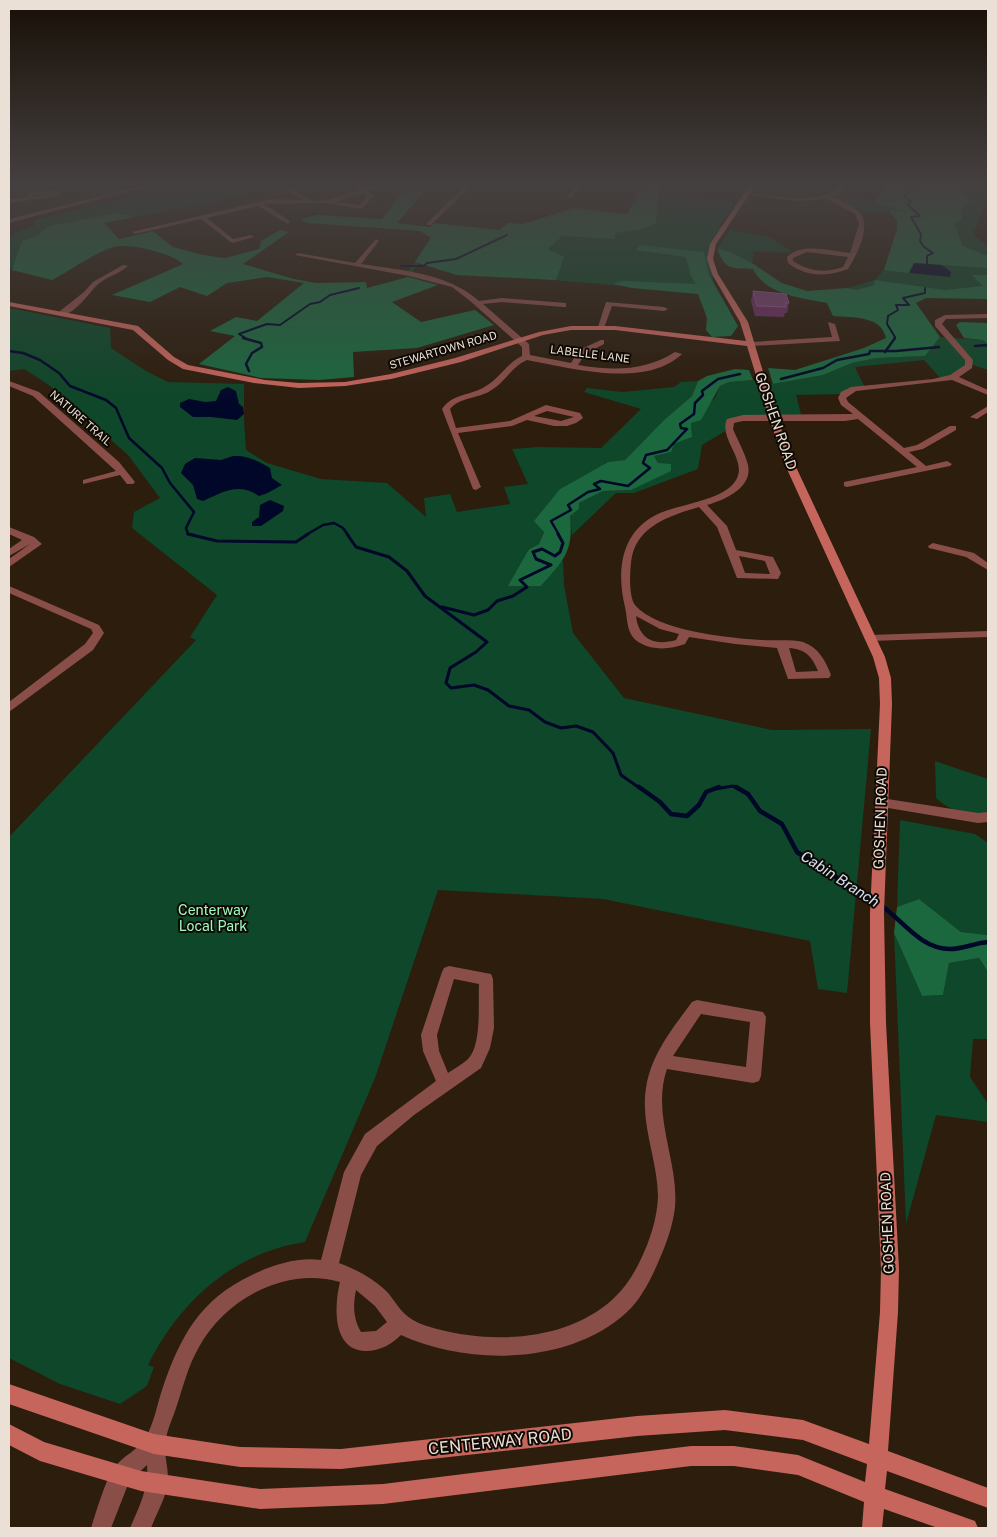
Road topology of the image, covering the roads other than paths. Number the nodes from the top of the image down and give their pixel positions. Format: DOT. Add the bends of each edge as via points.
graph roads {
  1 [pos="316,258"];
  2 [pos="363,258"];
  3 [pos="710,258"];
  4 [pos="790,258"];
  5 [pos="850,258"];
  6 [pos="358,264"];
  7 [pos="125,266"];
  8 [pos="477,303"];
  9 [pos="9,304"];
  10 [pos="563,305"];
  11 [pos="664,309"];
  12 [pos="63,313"];
  13 [pos="988,316"];
  14 [pos="831,324"];
  15 [pos="600,328"];
  16 [pos="518,340"];
  17 [pos="601,342"];
  18 [pos="751,344"];
  19 [pos="678,354"];
  20 [pos="526,357"];
  21 [pos="574,365"];
  22 [pos="953,377"];
  23 [pos="9,383"];
  24 [pos="988,393"];
  25 [pos="988,409"];
  26 [pos="527,416"];
  27 [pos="859,416"];
  28 [pos="974,417"];
  29 [pos="773,418"];
  30 [pos="953,428"];
  31 [pos="453,431"];
  32 [pos="903,451"];
  33 [pos="947,464"];
  34 [pos="923,468"];
  35 [pos="122,472"];
  36 [pos="86,482"];
  37 [pos="130,482"];
  38 [pos="846,484"];
  39 [pos="476,486"];
  40 [pos="700,504"];
  41 [pos="9,530"];
  42 [pos="33,543"];
  43 [pos="933,546"];
  44 [pos="732,552"];
  45 [pos="9,553"];
  46 [pos="9,564"];
  47 [pos="988,568"];
  48 [pos="9,589"];
  49 [pos="630,606"];
  50 [pos="685,632"];
  51 [pos="988,634"];
  52 [pos="870,638"];
  53 [pos="782,644"];
  54 [pos="9,708"];
  55 [pos="881,803"];
  56 [pos="988,816"];
  57 [pos="662,1061"];
  58 [pos="445,1083"];
  59 [pos="328,1270"];
  60 [pos="350,1277"];
  61 [pos="399,1323"];
  62 [pos="9,1394"];
  63 [pos="9,1434"];
  64 [pos="154,1444"];
  65 [pos="876,1458"];
  66 [pos="121,1475"];
  67 [pos="158,1484"];
  68 [pos="875,1496"];
  69 [pos="988,1498"];
  70 [pos="101,1528"];
  71 [pos="141,1528"];
  72 [pos="872,1528"];
  73 [pos="968,1528"];
  1 -- 6 [label="street"];
  2 -- 6 [label="street"];
  3 -- 18 [label="street, GOSHEN ROAD" via="715,274 744,322"];
  4 -- 5 [label="street" via="790,262 808,271 832,273 846,268"];
  6 -- 8 [label="street" via="436,280 460,290"];
  7 -- 12 [label="street" via="95,283 87,294"];
  8 -- 10 [label="street" via="502,300"];
  8 -- 16 [label="street"];
  9 -- 12 [label="street, STEWARTOWN ROAD"];
  11 -- 15 [label="street" via="609,304"];
  12 -- 16 [label="street, STEWARTOWN ROAD" via="135,328 148,336 169,358 186,366 301,386 338,385 390,377"];
  13 -- 22 [label="street" via="945,317 939,320 938,324 969,360 969,366"];
  14 -- 18 [label="street" via="838,342"];
  15 -- 16 [label="street, STEWARTOWN ROAD" via="553,330"];
  15 -- 18 [label="street, STEWARTOWN ROAD"];
  16 -- 20 [label="street" via="526,346"];
  17 -- 21 [label="street" via="582,352"];
  18 -- 29 [label="street, GOSHEN ROAD"];
  19 -- 21 [label="street, LABELLE LANE" via="663,365 636,371"];
  20 -- 21 [label="street, LABELLE LANE"];
  20 -- 31 [label="street" via="508,366 487,390 449,404 446,414"];
  22 -- 24 [label="street"];
  22 -- 27 [label="street" via="848,392 842,398"];
  23 -- 35 [label="street, NATURE TRAIL" via="36,394"];
  25 -- 28 [label="street"];
  26 -- 26 [label="street" via="551,408 578,418 572,423 557,424"];
  26 -- 31 [label="street" via="512,423"];
  27 -- 29 [label="street"];
  27 -- 32 [label="street"];
  29 -- 40 [label="street" via="730,421 728,424 744,473 733,490"];
  29 -- 52 [label="street, GOSHEN ROAD" via="807,504"];
  30 -- 32 [label="street" via="920,447"];
  31 -- 39 [label="street"];
  32 -- 34 [label="street"];
  33 -- 34 [label="street"];
  34 -- 38 [label="street"];
  35 -- 36 [label="street"];
  35 -- 37 [label="street, NATURE TRAIL"];
  40 -- 44 [label="street" via="722,526"];
  40 -- 49 [label="street" via="662,515 639,533 629,549 625,577"];
  41 -- 42 [label="street"];
  42 -- 45 [label="street"];
  42 -- 46 [label="street"];
  43 -- 47 [label="street" via="970,556"];
  48 -- 54 [label="street" via="95,627 99,633 89,647"];
  49 -- 50 [label="street" via="654,623"];
  49 -- 50 [label="street" via="634,630 649,643 673,645 681,642"];
  50 -- 53 [label="street"];
  51 -- 52 [label="street"];
  52 -- 55 [label="street, GOSHEN ROAD" via="882,667 886,691"];
  55 -- 56 [label="street" via="978,818"];
  55 -- 65 [label="street, GOSHEN ROAD" via="876,913 878,1023 890,1278 882,1415"];
  57 -- 57 [label="street" via="697,1007 758,1017 753,1076"];
  57 -- 61 [label="street" via="653,1088 656,1128 666,1180 664,1224 645,1270 617,1309 592,1325 560,1339 531,1345 483,1345 445,1340"];
  58 -- 58 [label="street" via="475,1063 482,1048 486,1028 486,979 450,972 429,1035 431,1051"];
  58 -- 59 [label="street" via="382,1130 366,1148 346,1194"];
  59 -- 60 [label="street"];
  59 -- 64 [label="street" via="311,1267 277,1273 231,1299 204,1322 181,1364"];
  60 -- 61 [label="street" via="378,1295"];
  60 -- 61 [label="street" via="344,1304 345,1326 356,1341 373,1343 388,1336"];
  62 -- 64 [label="street, CENTERWAY ROAD"];
  63 -- 66 [label="street" via="40,1451"];
  64 -- 65 [label="street, CENTERWAY ROAD" via="240,1457 341,1458 637,1426 725,1420 803,1430"];
  64 -- 66 [label="street"];
  64 -- 67 [label="street"];
  65 -- 68 [label="street, GOSHEN ROAD"];
  65 -- 69 [label="street, CENTERWAY ROAD"];
  66 -- 67 [label="street"];
  66 -- 70 [label="street"];
  67 -- 68 [label="street" via="260,1499 383,1494 691,1456 734,1456 798,1465"];
  67 -- 71 [label="street"];
  68 -- 72 [label="street, GOSHEN ROAD"];
  68 -- 73 [label="street"];
}
